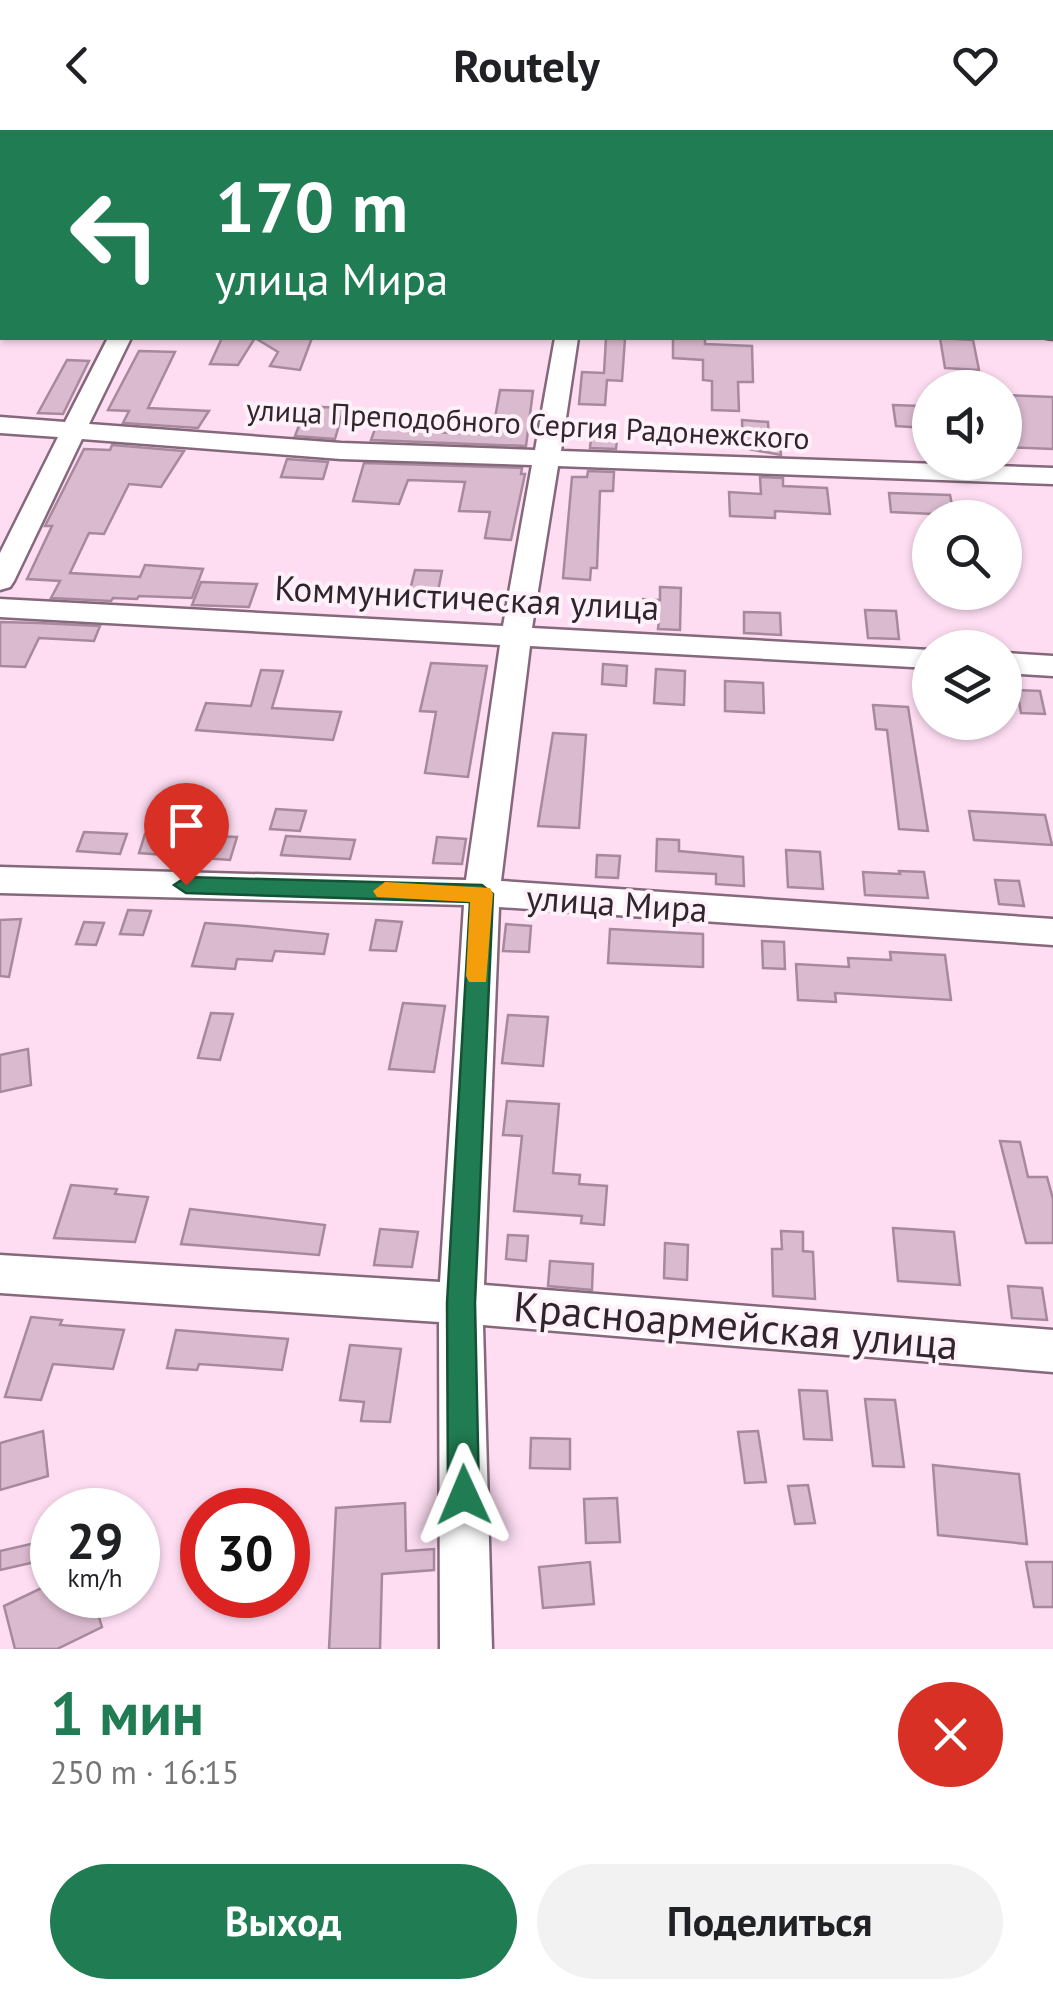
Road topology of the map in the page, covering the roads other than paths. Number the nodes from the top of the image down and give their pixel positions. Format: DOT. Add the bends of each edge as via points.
graph roads {
  1 [pos="117,340"];
  2 [pos="567,340"];
  3 [pos="0,425"];
  4 [pos="72,429"];
  5 [pos="547,460"];
  6 [pos="1053,476"];
  7 [pos="0,581"];
  8 [pos="0,608"];
  9 [pos="516,637"];
  10 [pos="912,658"];
  11 [pos="1022,664"];
  12 [pos="1053,666"];
  13 [pos="0,880"];
  14 [pos="482,894"];
  15 [pos="1053,932"];
  16 [pos="0,1274"];
  17 [pos="461,1303"];
  18 [pos="1053,1352"];
  19 [pos="466,1649"];
  1 -- 4 [label="street"];
  2 -- 5 [label="street"];
  3 -- 4 [label="street, улица Преподобного Сергия Радонежского"];
  4 -- 5 [label="street, улица Преподобного Сергия Радонежского"];
  4 -- 7 [label="street"];
  5 -- 6 [label="street, улица Преподобного Сергия Радонежского"];
  5 -- 9 [label="street"];
  8 -- 9 [label="street, Коммунистическая улица"];
  9 -- 10 [label="street, Коммунистическая улица"];
  9 -- 14 [label="street"];
  11 -- 12 [label="street"];
  13 -- 14 [label="street, улица Мира"];
  14 -- 15 [label="street, улица Мира"];
  14 -- 17 [label="street"];
  16 -- 17 [label="street, Красноармейская улица"];
  17 -- 18 [label="street, Красноармейская улица"];
  17 -- 19 [label="street"];
}
